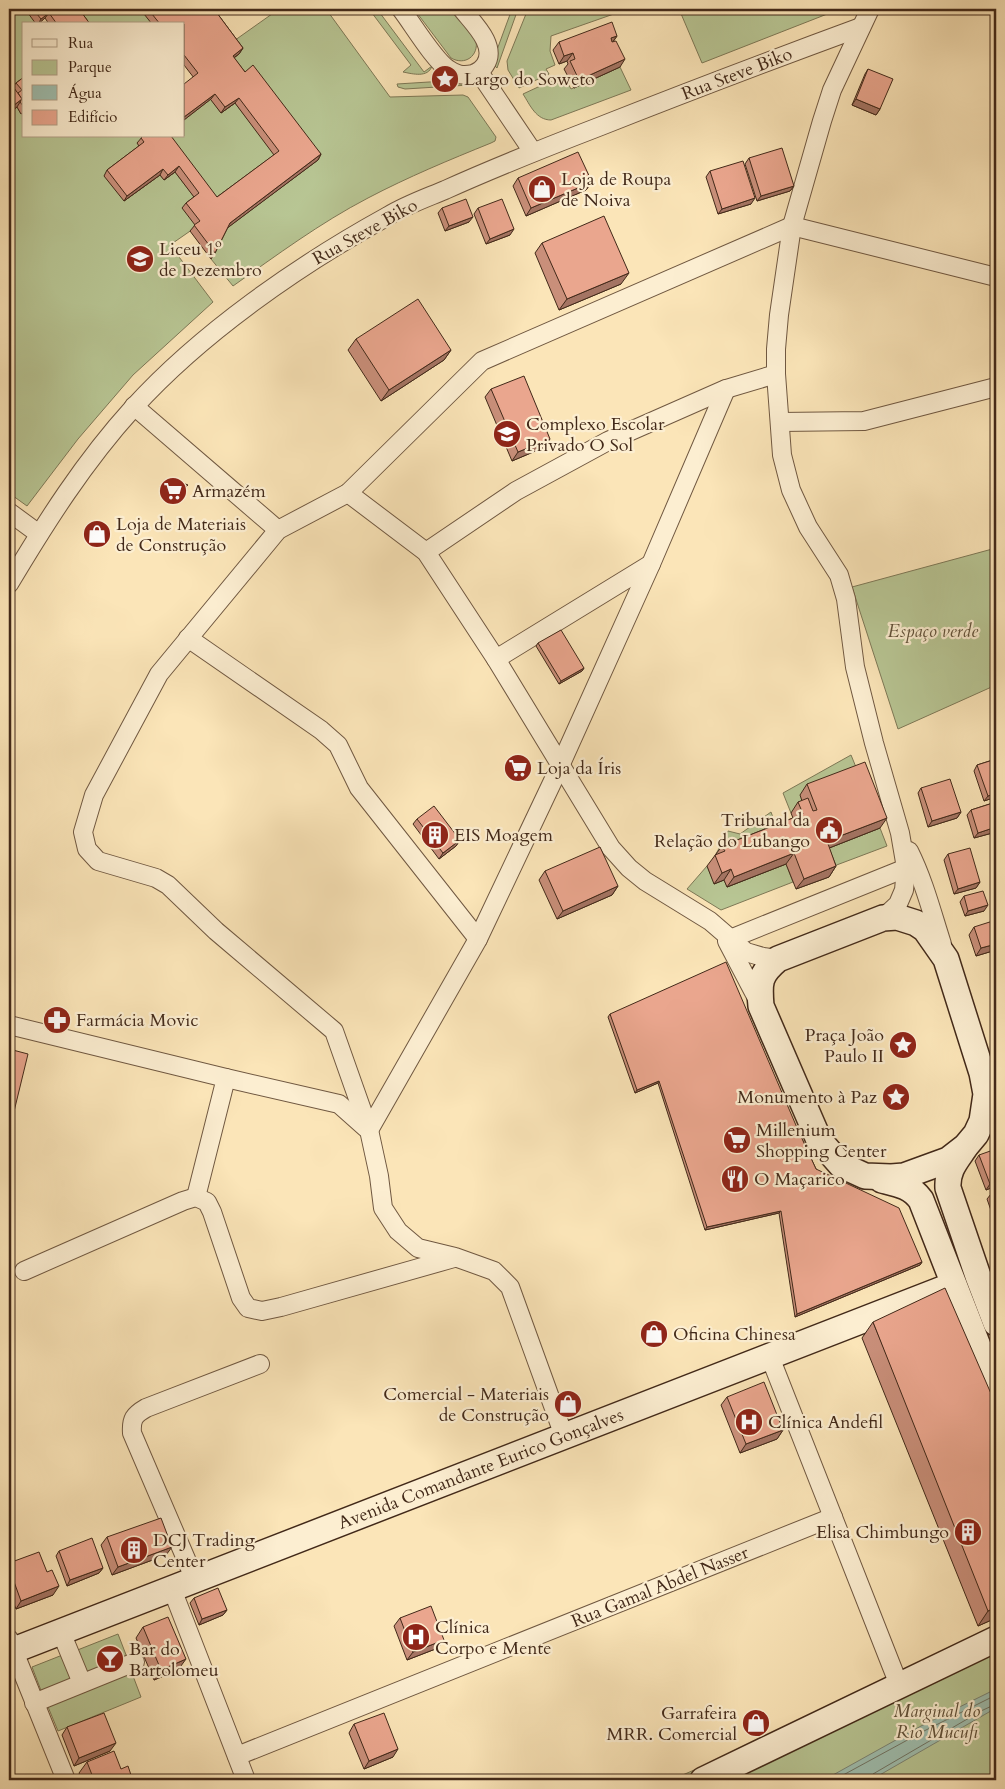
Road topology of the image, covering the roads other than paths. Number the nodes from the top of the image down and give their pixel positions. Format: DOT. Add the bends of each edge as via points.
graph roads {
  1 [pos="401,9"];
  2 [pos="462,9"];
  3 [pos="866,15"];
  4 [pos="479,72"];
  5 [pos="533,152"];
  6 [pos="792,226"];
  7 [pos="996,277"];
  8 [pos="776,374"];
  9 [pos="996,387"];
  10 [pos="726,389"];
  11 [pos="134,406"];
  12 [pos="780,422"];
  13 [pos="348,493"];
  14 [pos="9,512"];
  15 [pos="278,530"];
  16 [pos="40,534"];
  17 [pos="426,552"];
  18 [pos="651,564"];
  19 [pos="9,584"];
  20 [pos="188,638"];
  21 [pos="496,659"];
  22 [pos="560,766"];
  23 [pos="900,833"];
  24 [pos="906,868"];
  25 [pos="883,918"];
  26 [pos="726,935"];
  27 [pos="478,939"];
  28 [pos="778,959"];
  29 [pos="946,959"];
  30 [pos="761,1006"];
  31 [pos="9,1025"];
  32 [pos="226,1078"];
  33 [pos="369,1130"];
  34 [pos="976,1134"];
  35 [pos="865,1176"];
  36 [pos="196,1197"];
  37 [pos="455,1257"];
  38 [pos="24,1271"];
  39 [pos="987,1272"];
  40 [pos="954,1285"];
  41 [pos="996,1323"];
  42 [pos="770,1357"];
  43 [pos="260,1364"];
  44 [pos="996,1392"];
  45 [pos="564,1436"];
  46 [pos="833,1517"];
  47 [pos="195,1580"];
  48 [pos="172,1589"];
  49 [pos="61,1632"];
  50 [pos="996,1639"];
  51 [pos="10,1647"];
  52 [pos="135,1662"];
  53 [pos="82,1683"];
  54 [pos="899,1686"];
  55 [pos="34,1702"];
  56 [pos="237,1756"];
  57 [pos="66,1780"];
  58 [pos="246,1780"];
  59 [pos="703,1780"];
  1 -- 4 [label="street" via="446,68 457,75"];
  2 -- 4 [label="street" via="486,42 490,54"];
  3 -- 5 [label="street, Rua Steve Biko"];
  3 -- 6 [label="street" via="827,105"];
  4 -- 5 [label="street"];
  5 -- 11 [label="street, Rua Steve Biko" via="389,215 298,270 229,320"];
  6 -- 7 [label="street"];
  6 -- 8 [label="street" via="779,315"];
  6 -- 13 [label="street" via="482,361"];
  8 -- 10 [label="street"];
  8 -- 12 [label="street"];
  9 -- 12 [label="street" via="864,421"];
  10 -- 17 [label="street" via="599,445 516,490"];
  10 -- 18 [label="street"];
  11 -- 15 [label="street"];
  11 -- 16 [label="street, Rua Steve Biko" via="92,457"];
  12 -- 23 [label="street" via="782,455 791,490 808,526 840,575 855,667"];
  13 -- 15 [label="street"];
  13 -- 17 [label="street"];
  14 -- 16 [label="street"];
  15 -- 20 [label="street"];
  16 -- 19 [label="street, Rua Steve Biko"];
  17 -- 21 [label="street"];
  18 -- 21 [label="street"];
  18 -- 22 [label="street"];
  20 -- 27 [label="street" via="338,745 359,788"];
  20 -- 33 [label="street" via="159,674 94,795 83,832 87,849 98,861 156,878 168,885 216,931 334,1032"];
  21 -- 22 [label="street"];
  22 -- 26 [label="street" via="612,848 629,868"];
  22 -- 27 [label="street"];
  23 -- 24 [label="street"];
  23 -- 29 [label="street" via="916,864"];
  24 -- 25 [label="street" via="904,890 898,904"];
  24 -- 26 [label="street"];
  25 -- 28 [label="street"];
  25 -- 29 [label="street" via="897,917 916,923"];
  26 -- 28 [label="street" via="746,952"];
  26 -- 30 [label="street"];
  27 -- 33 [label="street"];
  28 -- 30 [label="street" via="761,978"];
  29 -- 34 [label="street" via="986,1094 982,1121"];
  30 -- 35 [label="street" via="819,1140 841,1165"];
  31 -- 32 [label="street"];
  32 -- 33 [label="street" via="339,1104"];
  32 -- 36 [label="street"];
  33 -- 37 [label="street" via="380,1176 383,1208 398,1231 418,1248"];
  34 -- 35 [label="street" via="948,1160 924,1170 904,1176"];
  34 -- 39 [label="street" via="951,1167 947,1178 951,1197"];
  35 -- 40 [label="street" via="916,1192"];
  36 -- 37 [label="street" via="207,1202 212,1212 241,1298 248,1308 262,1311 281,1307"];
  36 -- 38 [label="street"];
  37 -- 45 [label="street" via="494,1271 510,1287"];
  39 -- 40 [label="street" via="962,1270 956,1274"];
  39 -- 41 [label="street"];
  40 -- 42 [label="street, Avenida Comandante Eurico Gonçalves"];
  40 -- 44 [label="street"];
  42 -- 45 [label="street, Avenida Comandante Eurico Gonçalves"];
  42 -- 46 [label="street"];
  43 -- 47 [label="street" via="146,1408 135,1414 131,1422 132,1433"];
  45 -- 47 [label="street, Avenida Comandante Eurico Gonçalves"];
  46 -- 54 [label="street"];
  46 -- 56 [label="street, Rua Gamal Abdel Nasser"];
  47 -- 48 [label="street, Avenida Comandante Eurico Gonçalves"];
  48 -- 49 [label="street, Avenida Comandante Eurico Gonçalves"];
  48 -- 56 [label="street"];
  49 -- 51 [label="street, Avenida Comandante Eurico Gonçalves"];
  49 -- 53 [label="street"];
  50 -- 54 [label="street"];
  51 -- 55 [label="street"];
  52 -- 53 [label="street"];
  53 -- 55 [label="street"];
  54 -- 59 [label="street"];
  55 -- 57 [label="street"];
  56 -- 58 [label="street"];
}
